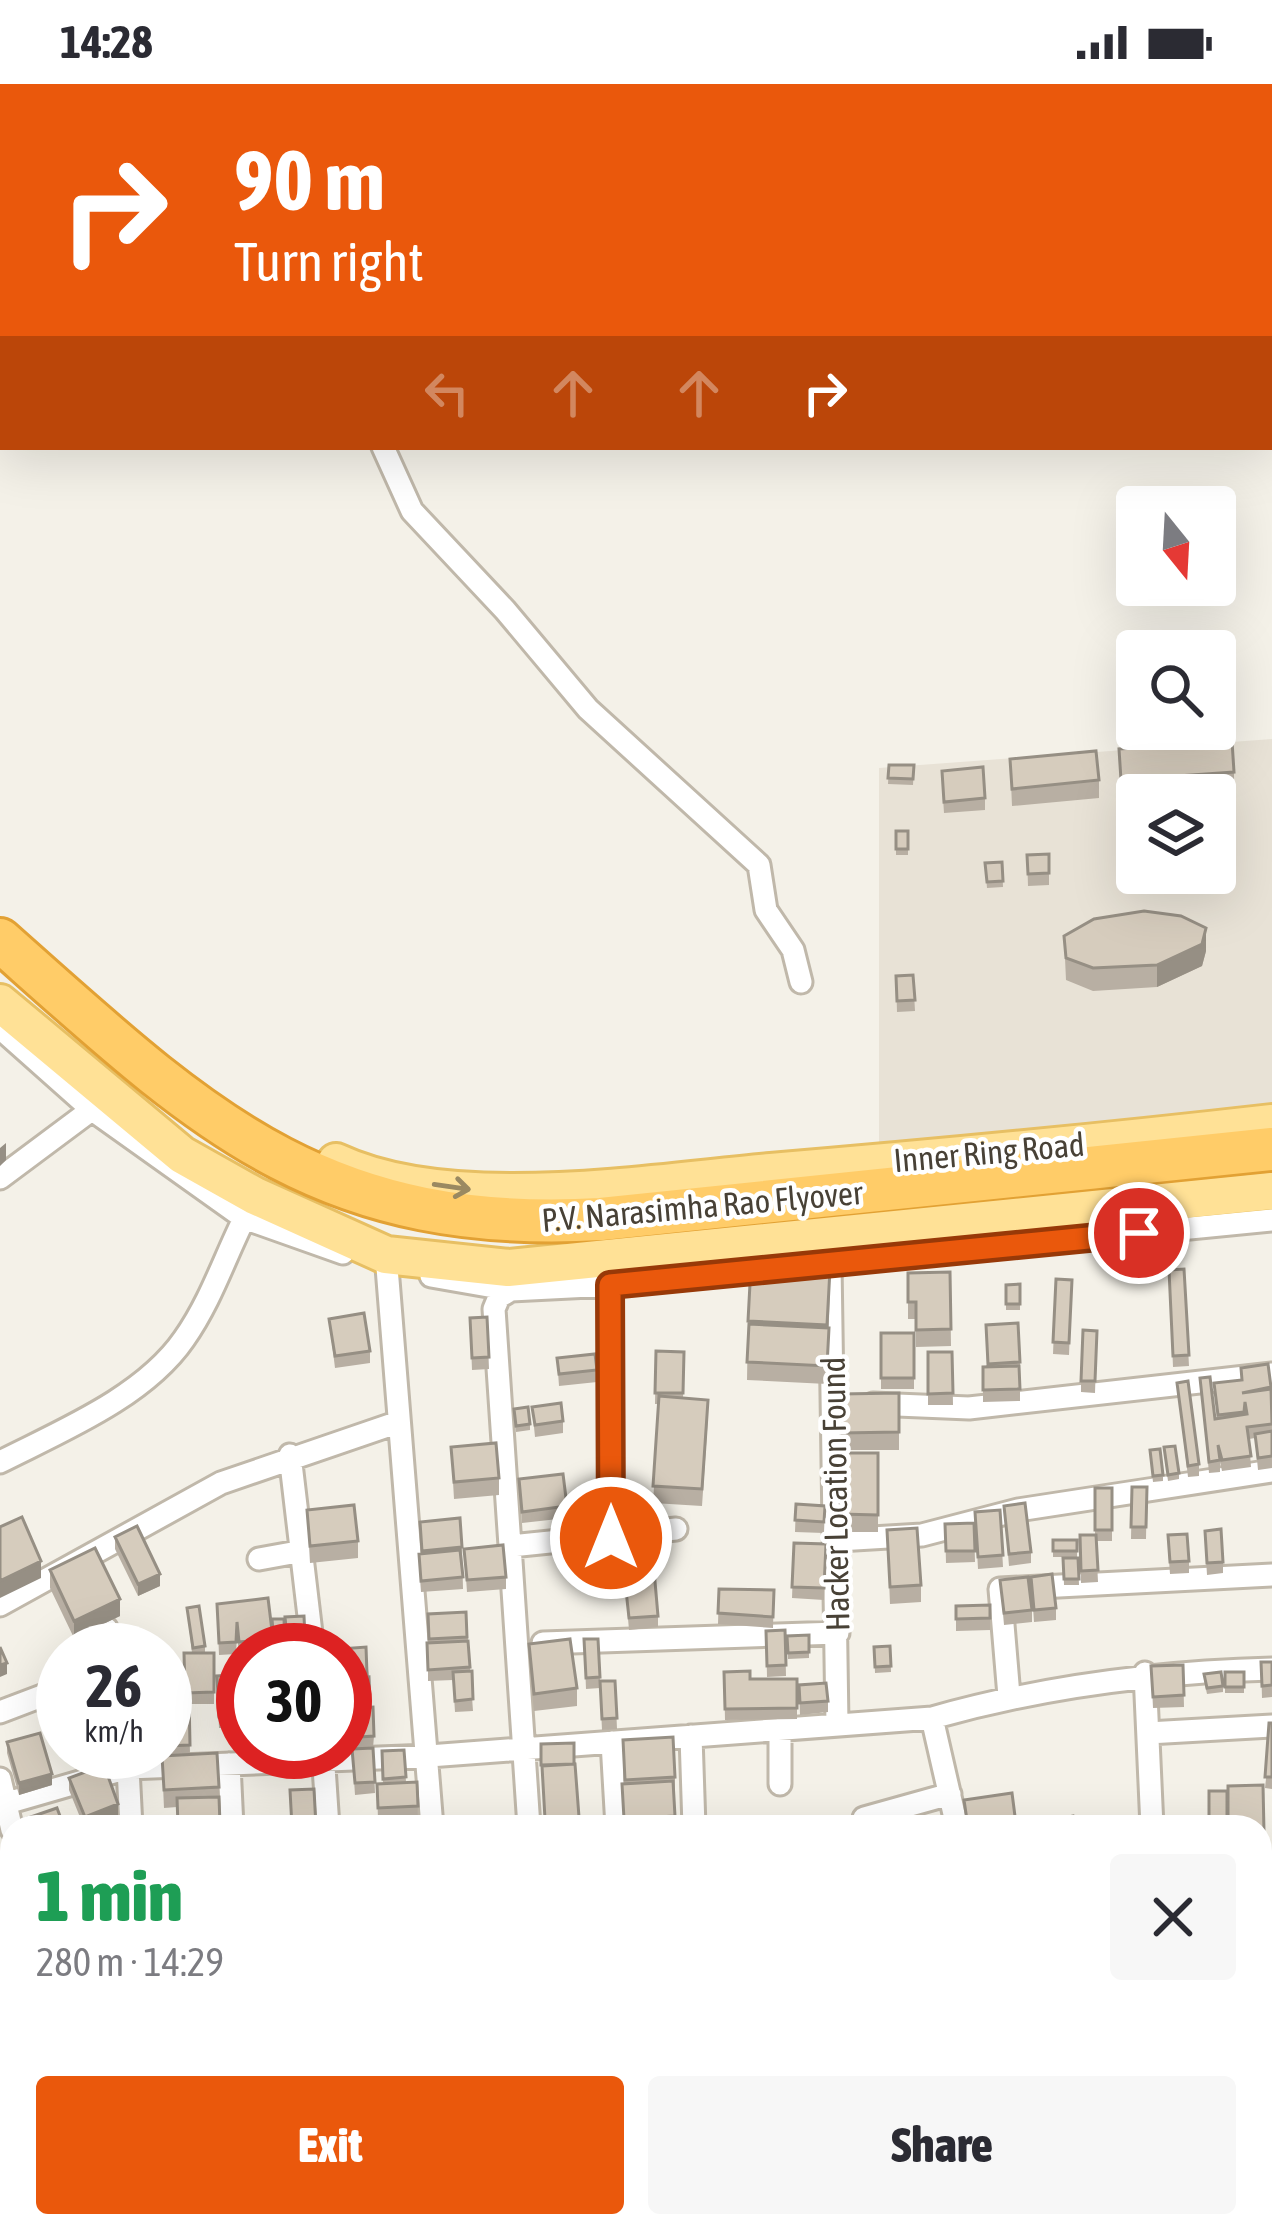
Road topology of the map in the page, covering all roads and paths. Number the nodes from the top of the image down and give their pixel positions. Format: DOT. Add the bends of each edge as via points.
graph roads {
  1 [pos="383,450"];
  2 [pos="0,919"];
  3 [pos="0,940"];
  4 [pos="0,971"];
  5 [pos="801,982"];
  6 [pos="0,1004"];
  7 [pos="0,1028"];
  8 [pos="102,1102"];
  9 [pos="1272,1123"];
  10 [pos="1272,1149"];
  11 [pos="1272,1173"];
  12 [pos="0,1178"];
  13 [pos="1272,1191"];
  14 [pos="250,1207"];
  15 [pos="1272,1220"];
  16 [pos="387,1262"];
  17 [pos="830,1263"];
  18 [pos="610,1285"];
  19 [pos="511,1290"];
  20 [pos="1272,1375"];
  21 [pos="835,1402"];
  22 [pos="396,1423"];
  23 [pos="290,1455"];
  24 [pos="0,1462"];
  25 [pos="1272,1471"];
  26 [pos="676,1529"];
  27 [pos="611,1538"];
  28 [pos="838,1540"];
  29 [pos="511,1546"];
  30 [pos="303,1550"];
  31 [pos="260,1558"];
  32 [pos="1272,1575"];
  33 [pos="0,1605"];
  34 [pos="310,1623"];
  35 [pos="838,1633"];
  36 [pos="518,1644"];
  37 [pos="1272,1669"];
  38 [pos="1145,1672"];
  39 [pos="1009,1696"];
  40 [pos="36,1698"];
  41 [pos="0,1712"];
  42 [pos="932,1718"];
  43 [pos="837,1724"];
  44 [pos="1272,1726"];
  45 [pos="779,1729"];
  46 [pos="1148,1733"];
  47 [pos="691,1736"];
  48 [pos="612,1742"];
  49 [pos="523,1750"];
  50 [pos="429,1756"];
  51 [pos="372,1757"];
  52 [pos="0,1779"];
  53 [pos="84,1779"];
  54 [pos="135,1779"];
  55 [pos="230,1779"];
  56 [pos="325,1779"];
  57 [pos="780,1784"];
  58 [pos="950,1794"];
  59 [pos="7,1803"];
  60 [pos="9,1815"];
  61 [pos="132,1815"];
  62 [pos="231,1815"];
  63 [pos="327,1815"];
  64 [pos="431,1815"];
  65 [pos="528,1815"];
  66 [pos="615,1815"];
  67 [pos="694,1815"];
  68 [pos="875,1815"];
  69 [pos="954,1815"];
  70 [pos="1151,1815"];
  1 -- 5 [label="street" via="412,512 588,709 759,865 766,910 793,950"];
  2 -- 9 [label="main road, Inner Ring Road, one-way" via="230,1113 345,1166 393,1178 505,1195"];
  3 -- 10 [label="highway, P.V. Narasimha Rao Flyover" via="238,1135 349,1192 440,1215 601,1219"];
  4 -- 11 [label="highway, P.V. Narasimha Rao Flyover" via="225,1155 341,1213 437,1238 604,1242"];
  6 -- 8 [label="main road, Inner Ring Road"];
  7 -- 8 [label="street"];
  8 -- 12 [label="street"];
  8 -- 14 [label="main road, Inner Ring Road"];
  13 -- 16 [label="main road, Inner Ring Road" via="508,1268"];
  14 -- 16 [label="main road, Inner Ring Road"];
  14 -- 24 [label="street" via="182,1343 77,1423"];
  15 -- 17 [label="street"];
  16 -- 19 [label="street"];
  16 -- 22 [label="street"];
  17 -- 18 [label="street"];
  17 -- 21 [label="street, Hacker Location Found"];
  18 -- 19 [label="street"];
  18 -- 27 [label="street"];
  19 -- 29 [label="street" via="494,1309"];
  20 -- 21 [label="street" via="969,1408"];
  21 -- 28 [label="street, Hacker Location Found"];
  22 -- 23 [label="street"];
  22 -- 50 [label="street"];
  23 -- 30 [label="street"];
  23 -- 33 [label="street" via="221,1483"];
  25 -- 28 [label="street" via="1018,1510 922,1535"];
  26 -- 27 [label="street"];
  27 -- 29 [label="street"];
  28 -- 35 [label="street, Hacker Location Found"];
  29 -- 36 [label="street"];
  30 -- 31 [label="street"];
  30 -- 34 [label="street"];
  32 -- 39 [label="street" via="1000,1589"];
  35 -- 36 [label="street"];
  35 -- 43 [label="street, Hacker Location Found"];
  36 -- 49 [label="street"];
  37 -- 38 [label="street"];
  38 -- 39 [label="street"];
  38 -- 46 [label="street"];
  39 -- 42 [label="street"];
  40 -- 41 [label="street"];
  42 -- 43 [label="street"];
  42 -- 58 [label="street"];
  43 -- 45 [label="street"];
  44 -- 46 [label="street"];
  45 -- 47 [label="street"];
  45 -- 57 [label="street"];
  46 -- 70 [label="street"];
  47 -- 48 [label="street"];
  47 -- 67 [label="street"];
  48 -- 49 [label="street"];
  48 -- 66 [label="street"];
  49 -- 50 [label="street"];
  49 -- 65 [label="street"];
  50 -- 51 [label="street"];
  50 -- 64 [label="street"];
  52 -- 59 [label="street"];
  53 -- 59 [label="street"];
  54 -- 61 [label="street"];
  55 -- 62 [label="street"];
  56 -- 63 [label="street"];
  58 -- 68 [label="street"];
  58 -- 69 [label="street"];
  59 -- 60 [label="street"];
}
